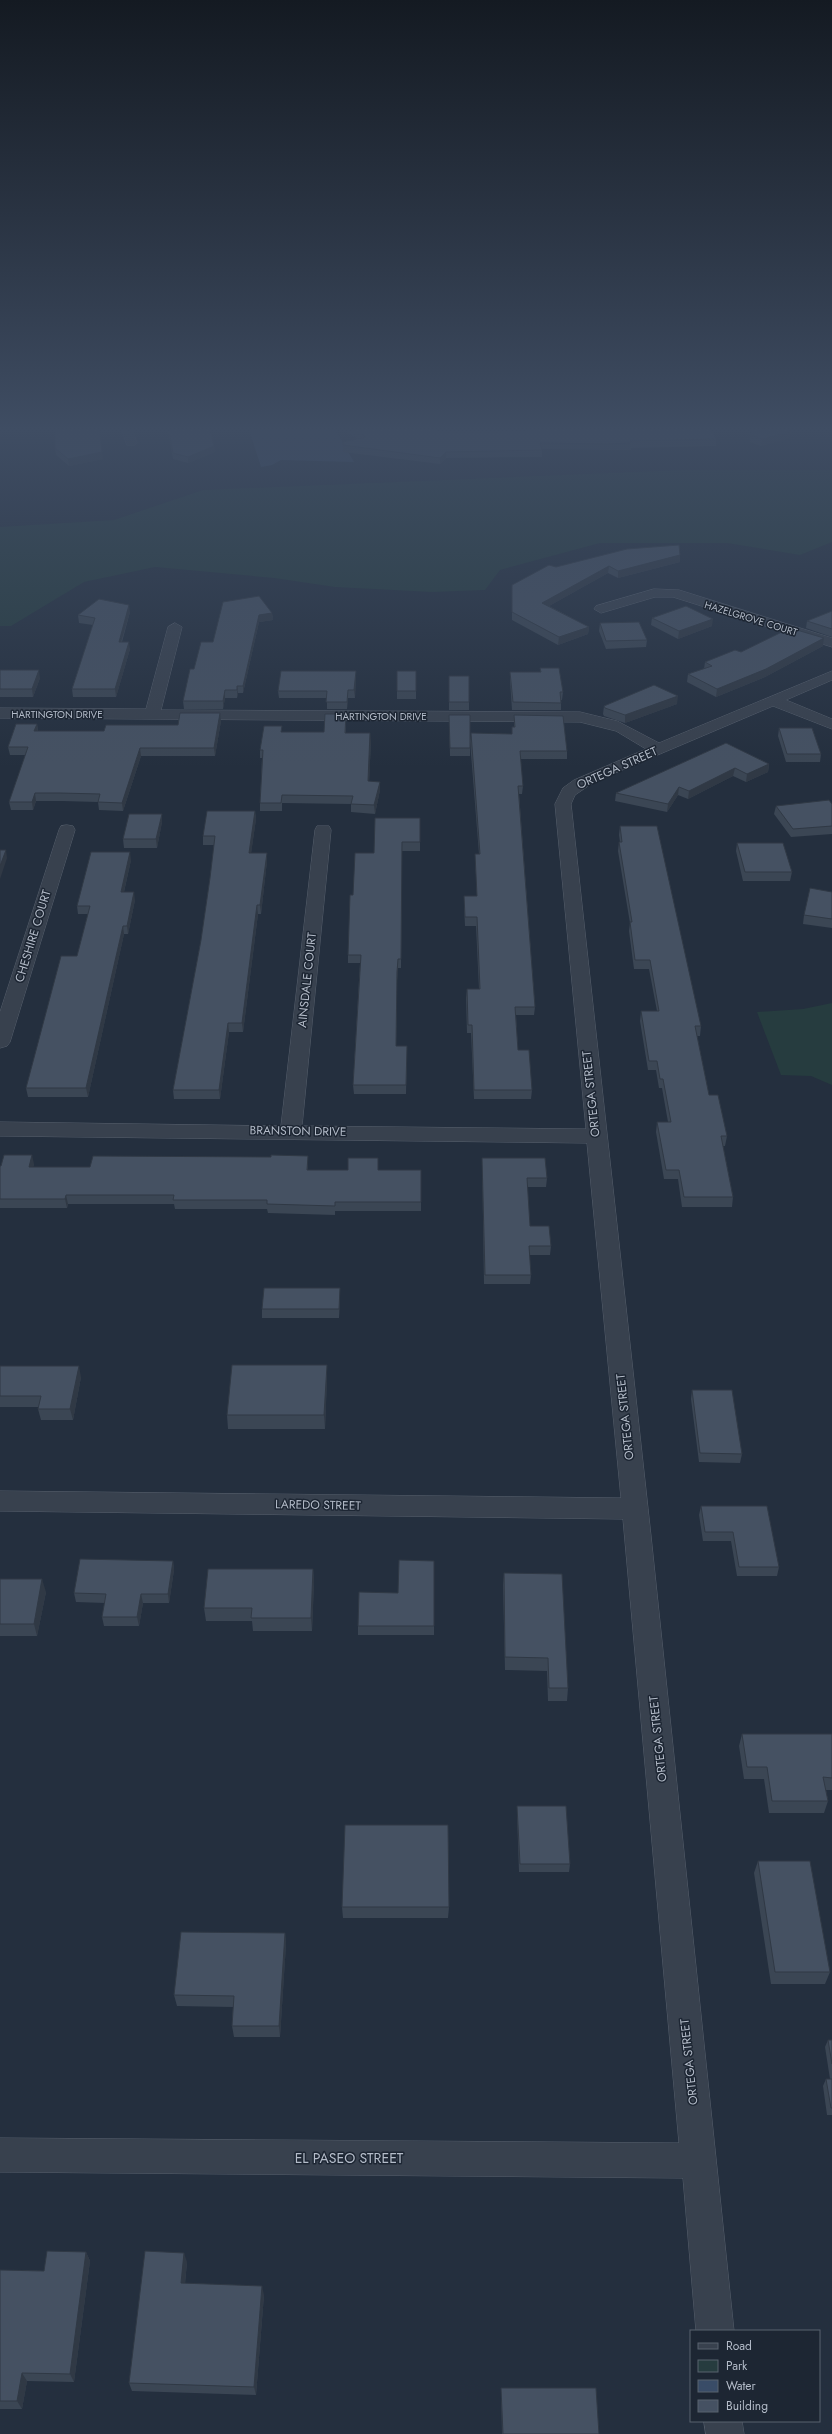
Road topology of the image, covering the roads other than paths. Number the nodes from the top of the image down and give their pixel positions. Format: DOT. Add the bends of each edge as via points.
graph roads {
  1 [pos="601,609"];
  2 [pos="175,627"];
  3 [pos="832,643"];
  4 [pos="832,675"];
  5 [pos="772,700"];
  6 [pos="0,713"];
  7 [pos="152,714"];
  8 [pos="832,724"];
  9 [pos="658,750"];
  10 [pos="66,830"];
  11 [pos="322,830"];
  12 [pos="0,1042"];
  13 [pos="0,1129"];
  14 [pos="290,1131"];
  15 [pos="595,1136"];
  16 [pos="0,1502"];
  17 [pos="635,1509"];
  18 [pos="0,2155"];
  19 [pos="698,2161"];
  20 [pos="715,2330"];
  21 [pos="723,2422"];
  22 [pos="724,2434"];
  1 -- 3 [label="street, HAZELGROVE COURT" via="654,593 674,593"];
  2 -- 7 [label="street"];
  4 -- 5 [label="street, ORTEGA STREET"];
  5 -- 8 [label="street"];
  5 -- 9 [label="street, ORTEGA STREET"];
  6 -- 7 [label="street, HARTINGTON DRIVE"];
  7 -- 9 [label="street, HARTINGTON DRIVE" via="580,717 612,723"];
  9 -- 15 [label="street, ORTEGA STREET" via="574,787 565,796 563,804"];
  10 -- 12 [label="street, CHESHIRE COURT"];
  11 -- 14 [label="street, AINSDALE COURT"];
  13 -- 14 [label="street, BRANSTON DRIVE"];
  14 -- 15 [label="street, BRANSTON DRIVE"];
  15 -- 17 [label="street, ORTEGA STREET"];
  16 -- 17 [label="street, LAREDO STREET"];
  17 -- 19 [label="street, ORTEGA STREET"];
  18 -- 19 [label="street, EL PASEO STREET"];
  19 -- 20 [label="street, ORTEGA STREET"];
  21 -- 22 [label="street"];
}
